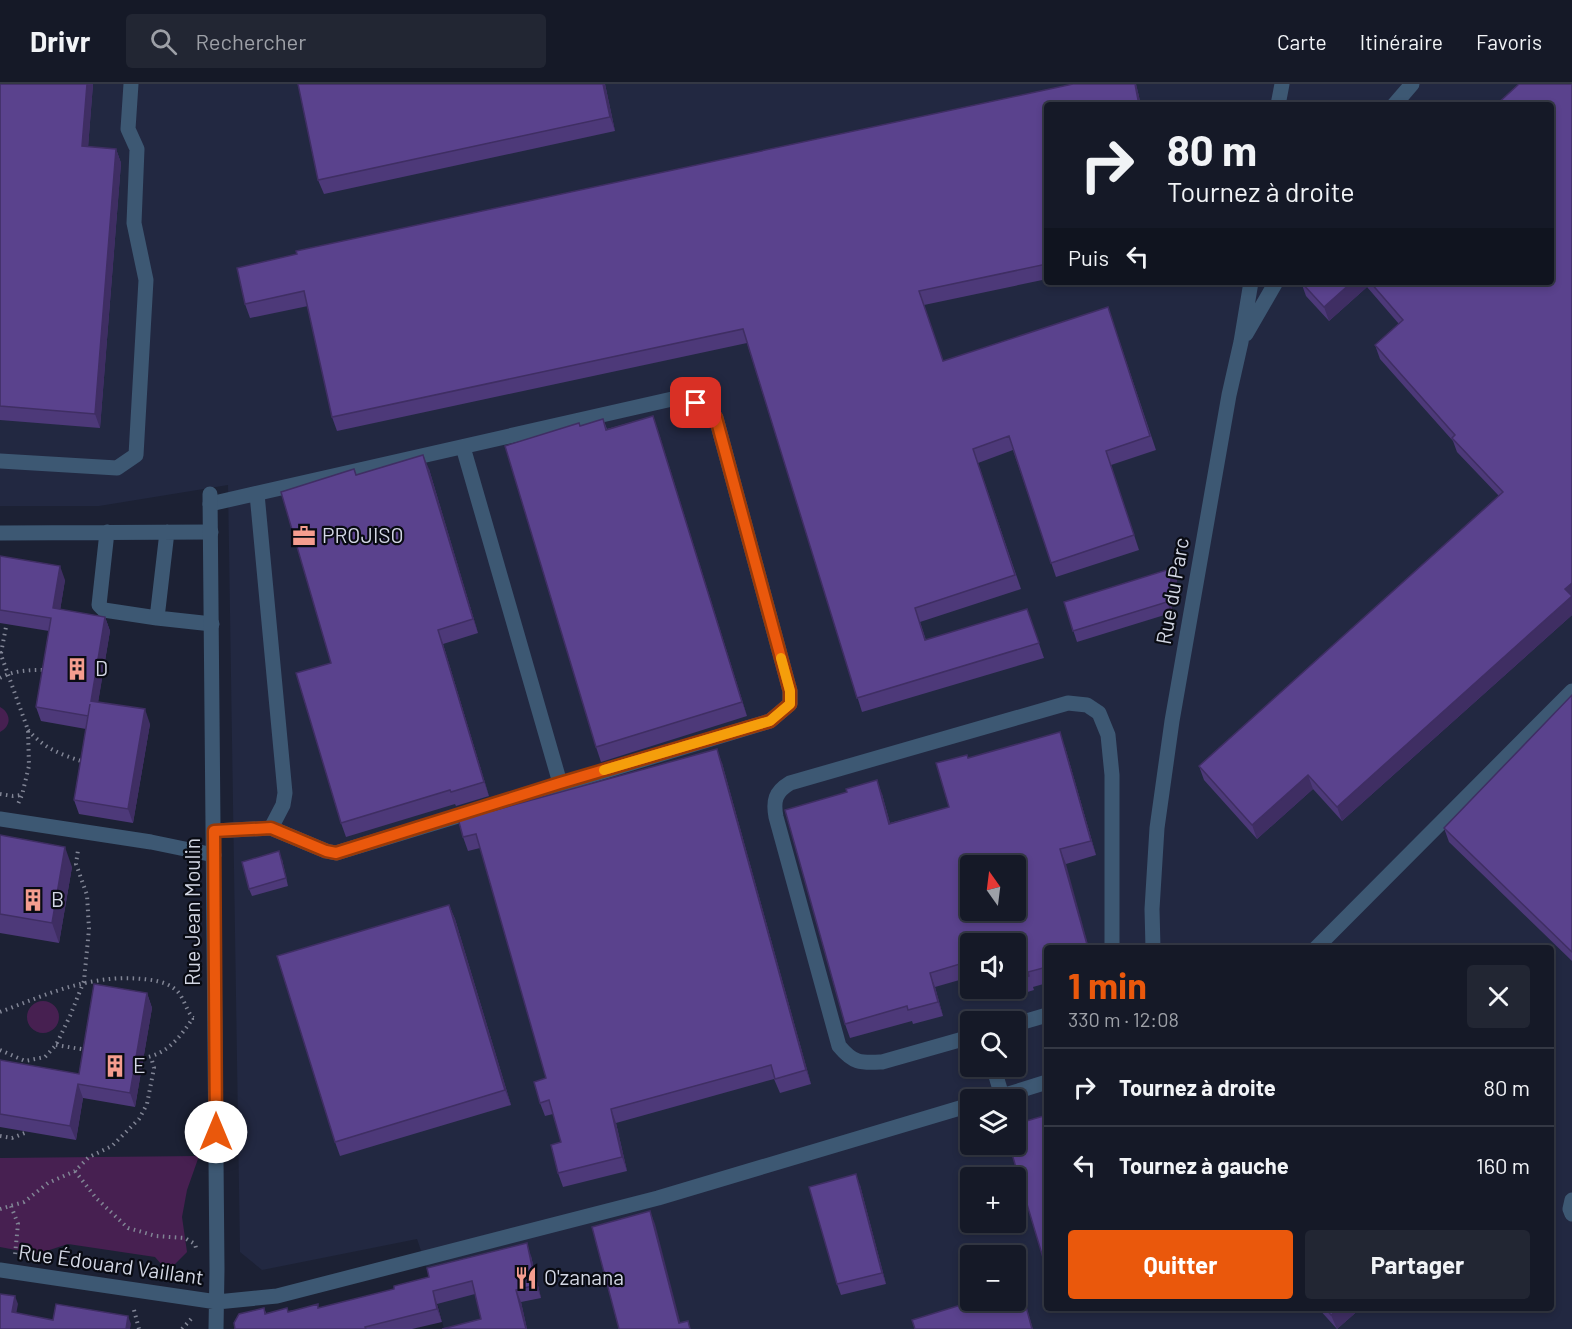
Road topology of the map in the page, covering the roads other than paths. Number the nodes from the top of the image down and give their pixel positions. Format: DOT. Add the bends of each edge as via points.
graph roads {
  1 [pos="131,84"];
  2 [pos="1282,84"];
  3 [pos="1412,84"];
  4 [pos="1279,102"];
  5 [pos="1397,102"];
  6 [pos="1250,285"];
  7 [pos="1274,285"];
  8 [pos="1241,342"];
  9 [pos="463,447"];
  10 [pos="0,461"];
  11 [pos="257,494"];
  12 [pos="107,532"];
  13 [pos="166,532"];
  14 [pos="211,532"];
  15 [pos="0,533"];
  16 [pos="157,618"];
  17 [pos="212,624"];
  18 [pos="1572,691"];
  19 [pos="560,783"];
  20 [pos="5,820"];
  21 [pos="271,828"];
  22 [pos="214,831"];
  23 [pos="214,855"];
  24 [pos="1112,945"];
  25 [pos="1153,945"];
  26 [pos="1319,945"];
  27 [pos="1044,1016"];
  28 [pos="1026,1021"];
  29 [pos="960,1040"];
  30 [pos="1044,1083"];
  31 [pos="1025,1089"];
  32 [pos="960,1108"];
  33 [pos="1572,1200"];
  34 [pos="1572,1214"];
  35 [pos="5,1270"];
  36 [pos="217,1302"];
  37 [pos="216,1329"];
  1 -- 10 [label="street" via="128,129 137,149 134,223 146,280 136,455 117,468"];
  2 -- 4 [label="street"];
  3 -- 5 [label="street"];
  6 -- 8 [label="street, Rue du Parc"];
  7 -- 8 [label="street"];
  8 -- 25 [label="street, Rue du Parc" via="1228,395 1172,721 1157,828"];
  9 -- 11 [label="street"];
  9 -- 19 [label="street"];
  9 -- 19 [label="street" via="681,397 710,409 716,418 790,691 790,704 770,721"];
  11 -- 14 [label="street, Rue Jean Moulin" via="210,499"];
  11 -- 21 [label="street" via="285,793"];
  12 -- 13 [label="street"];
  12 -- 15 [label="street"];
  12 -- 16 [label="street" via="99,605 104,610"];
  13 -- 14 [label="street"];
  13 -- 16 [label="street"];
  14 -- 17 [label="street, Rue Jean Moulin"];
  16 -- 17 [label="street"];
  17 -- 22 [label="street, Rue Jean Moulin"];
  18 -- 26 [label="street"];
  19 -- 21 [label="street" via="336,853"];
  20 -- 23 [label="street"];
  21 -- 22 [label="street"];
  22 -- 23 [label="street, Rue Jean Moulin"];
  23 -- 36 [label="street, Rue Jean Moulin"];
  24 -- 29 [label="street" via="1112,775 1108,735 1099,713 1088,705 1068,703 781,788 774,804 776,817 840,1046 860,1063 870,1063"];
  27 -- 28 [label="street"];
  30 -- 31 [label="street"];
  32 -- 36 [label="street, Rue Édouard Vaillant" via="658,1198 277,1296"];
  33 -- 34 [label="street"];
  35 -- 36 [label="street, Rue Édouard Vaillant"];
  36 -- 37 [label="street, Rue Jean Moulin"];
}
